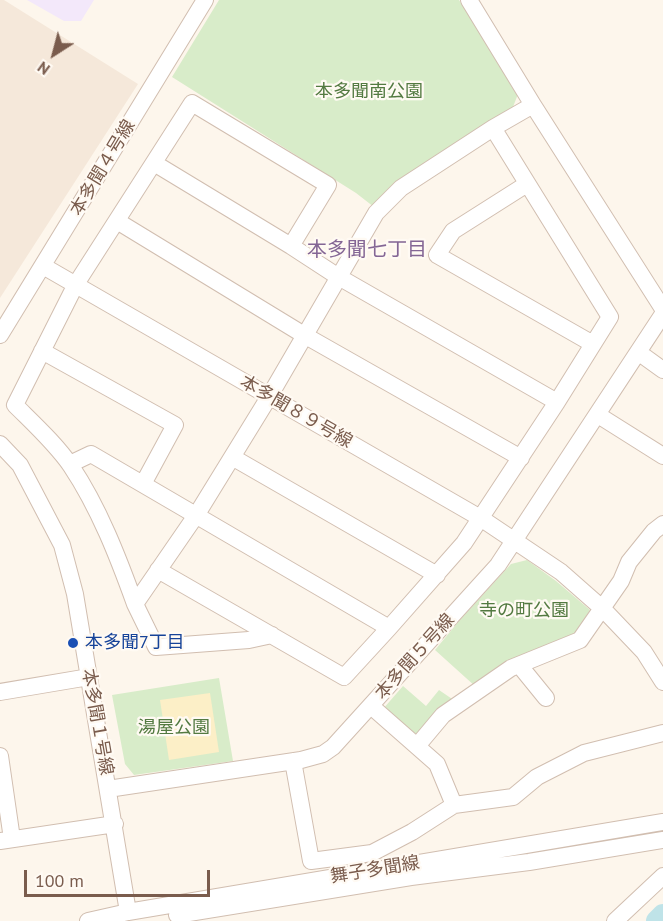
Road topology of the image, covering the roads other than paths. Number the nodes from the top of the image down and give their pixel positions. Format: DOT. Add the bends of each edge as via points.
graph roads {
  1 [pos="205,0"];
  2 [pos="469,0"];
  3 [pos="533,105"];
  4 [pos="493,128"];
  5 [pos="154,164"];
  6 [pos="528,184"];
  7 [pos="117,221"];
  8 [pos="291,246"];
  9 [pos="44,266"];
  10 [pos="337,276"];
  11 [pos="76,284"];
  12 [pos="663,312"];
  13 [pos="0,335"];
  14 [pos="304,335"];
  15 [pos="593,344"];
  16 [pos="42,351"];
  17 [pos="638,352"];
  18 [pos="663,370"];
  19 [pos="268,397"];
  20 [pos="558,402"];
  21 [pos="598,415"];
  22 [pos="0,444"];
  23 [pos="663,456"];
  24 [pos="232,457"];
  25 [pos="521,458"];
  26 [pos="70,464"];
  27 [pos="143,484"];
  28 [pos="197,514"];
  29 [pos="482,519"];
  30 [pos="663,524"];
  31 [pos="515,541"];
  32 [pos="158,570"];
  33 [pos="437,574"];
  34 [pos="135,604"];
  35 [pos="603,609"];
  36 [pos="389,628"];
  37 [pos="272,635"];
  38 [pos="520,666"];
  39 [pos="89,677"];
  40 [pos="663,682"];
  41 [pos="0,692"];
  42 [pos="546,698"];
  43 [pos="371,706"];
  44 [pos="663,733"];
  45 [pos="417,746"];
  46 [pos="0,756"];
  47 [pos="293,761"];
  48 [pos="108,789"];
  49 [pos="454,805"];
  50 [pos="663,822"];
  51 [pos="115,824"];
  52 [pos="6,840"];
  53 [pos="663,840"];
  54 [pos="663,876"];
  55 [pos="139,918"];
  56 [pos="88,921"];
  57 [pos="615,921"];
  1 -- 9 [label="street, 本多聞４号線"];
  2 -- 3 [label="street"];
  3 -- 4 [label="street"];
  3 -- 12 [label="street"];
  4 -- 6 [label="street"];
  4 -- 10 [label="street" via="401,188 375,213"];
  5 -- 7 [label="street"];
  5 -- 8 [label="street"];
  5 -- 8 [label="street" via="192,103 328,185"];
  6 -- 15 [label="street" via="610,317"];
  6 -- 15 [label="street" via="453,231 437,255"];
  7 -- 11 [label="street"];
  7 -- 14 [label="street"];
  8 -- 10 [label="street"];
  9 -- 11 [label="street, 本多聞８９号線"];
  9 -- 13 [label="street, 本多聞４号線"];
  10 -- 14 [label="street"];
  10 -- 20 [label="street"];
  11 -- 16 [label="street"];
  11 -- 19 [label="street, 本多聞８９号線"];
  12 -- 17 [label="street, 本多聞５号線"];
  14 -- 19 [label="street"];
  14 -- 25 [label="street"];
  15 -- 20 [label="street"];
  16 -- 26 [label="street" via="15,405"];
  16 -- 27 [label="street" via="175,425"];
  17 -- 18 [label="street"];
  17 -- 21 [label="street, 本多聞５号線"];
  19 -- 24 [label="street"];
  19 -- 29 [label="street, 本多聞８９号線"];
  20 -- 25 [label="street"];
  21 -- 23 [label="street"];
  21 -- 31 [label="street, 本多聞５号線"];
  22 -- 39 [label="street, 本多聞１号線" via="20,465 62,545"];
  24 -- 28 [label="street"];
  24 -- 33 [label="street"];
  25 -- 29 [label="street"];
  26 -- 27 [label="street" via="91,454"];
  26 -- 34 [label="street" via="99,515"];
  27 -- 28 [label="street"];
  28 -- 32 [label="street"];
  28 -- 36 [label="street"];
  29 -- 31 [label="street, 本多聞８９号線"];
  29 -- 33 [label="street"];
  30 -- 35 [label="street" via="629,562"];
  31 -- 35 [label="street, 本多聞８９号線" via="561,572"];
  31 -- 43 [label="street, 本多聞５号線"];
  32 -- 34 [label="street"];
  32 -- 37 [label="street"];
  33 -- 36 [label="street"];
  34 -- 37 [label="street" via="156,647"];
  35 -- 38 [label="street" via="580,640"];
  35 -- 40 [label="street, 本多聞８９号線" via="644,652"];
  36 -- 37 [label="street" via="344,676"];
  38 -- 42 [label="street"];
  38 -- 45 [label="street" via="511,668 443,715"];
  39 -- 41 [label="street"];
  39 -- 48 [label="street, 本多聞１号線"];
  43 -- 45 [label="street"];
  43 -- 47 [label="street, 本多聞５号線" via="333,747 323,754"];
  44 -- 49 [label="street" via="584,753 537,777 513,797"];
  45 -- 49 [label="street" via="437,764"];
  46 -- 52 [label="street"];
  47 -- 48 [label="street, 本多聞５号線"];
  47 -- 49 [label="street" via="310,861 372,853"];
  48 -- 51 [label="street, 本多聞１号線"];
  50 -- 55 [label="street, 舞子多聞線"];
  51 -- 52 [label="street"];
  51 -- 55 [label="street, 本多聞１号線"];
  53 -- 55 [label="street, 舞子多聞線"];
  54 -- 57 [label="street"];
  55 -- 56 [label="street, 舞子多聞線"];
}
